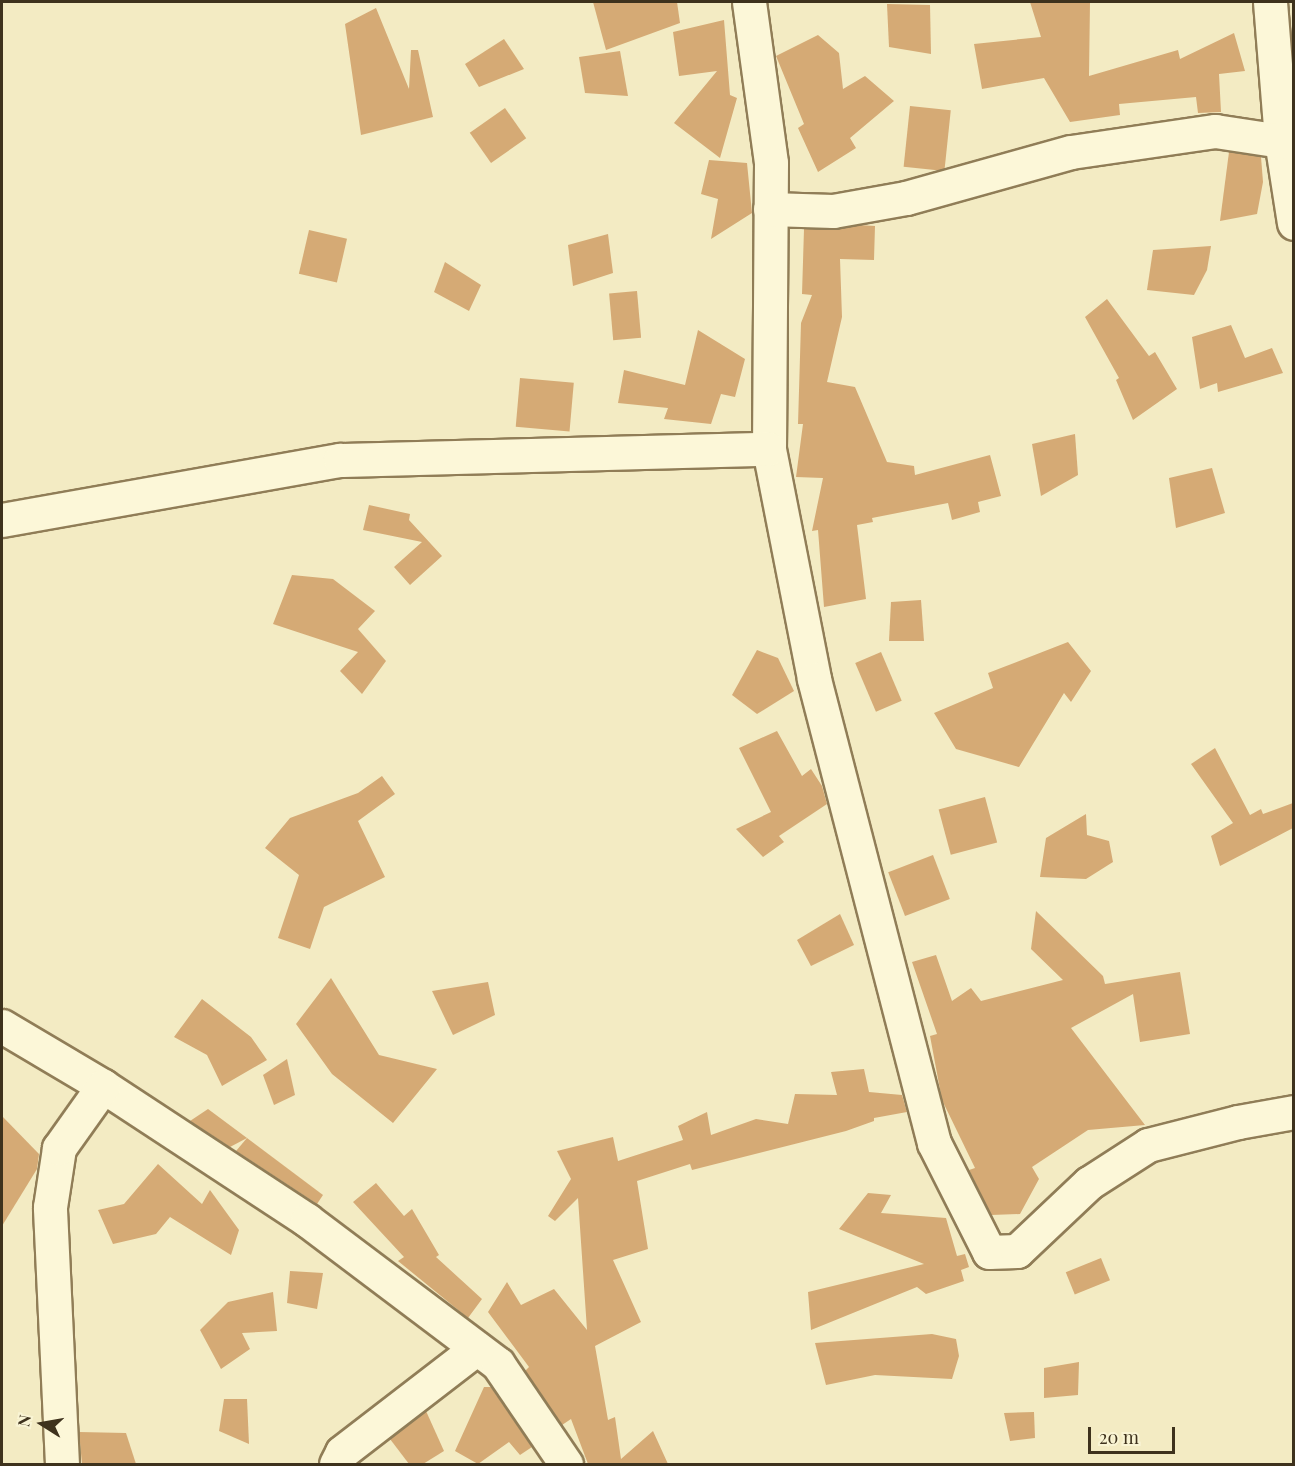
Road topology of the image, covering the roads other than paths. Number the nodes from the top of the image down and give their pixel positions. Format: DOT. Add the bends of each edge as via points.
graph roads {
  1 [pos="749,2"];
  2 [pos="1270,2"];
  3 [pos="1287,141"];
  4 [pos="770,209"];
  5 [pos="1293,223"];
  6 [pos="769,449"];
  7 [pos="2,520"];
  8 [pos="2,1026"];
  9 [pos="103,1086"];
  10 [pos="1293,1113"];
  11 [pos="477,1348"];
  12 [pos="62,1464"];
  13 [pos="336,1464"];
  14 [pos="566,1464"];
  1 -- 4 [label="street" via="771,163"];
  2 -- 3 [label="street"];
  3 -- 4 [label="street" via="1215,131 1071,152 906,198 844,209"];
  3 -- 5 [label="street"];
  4 -- 6 [label="street"];
  6 -- 7 [label="street" via="340,460"];
  6 -- 10 [label="street" via="814,679 934,1143 989,1252 1017,1251 1089,1183 1148,1145 1238,1122"];
  8 -- 9 [label="street"];
  9 -- 11 [label="street" via="306,1220"];
  9 -- 12 [label="street" via="59,1148 50,1207"];
  11 -- 13 [label="street" via="342,1452"];
  11 -- 14 [label="street" via="498,1364"];
}
